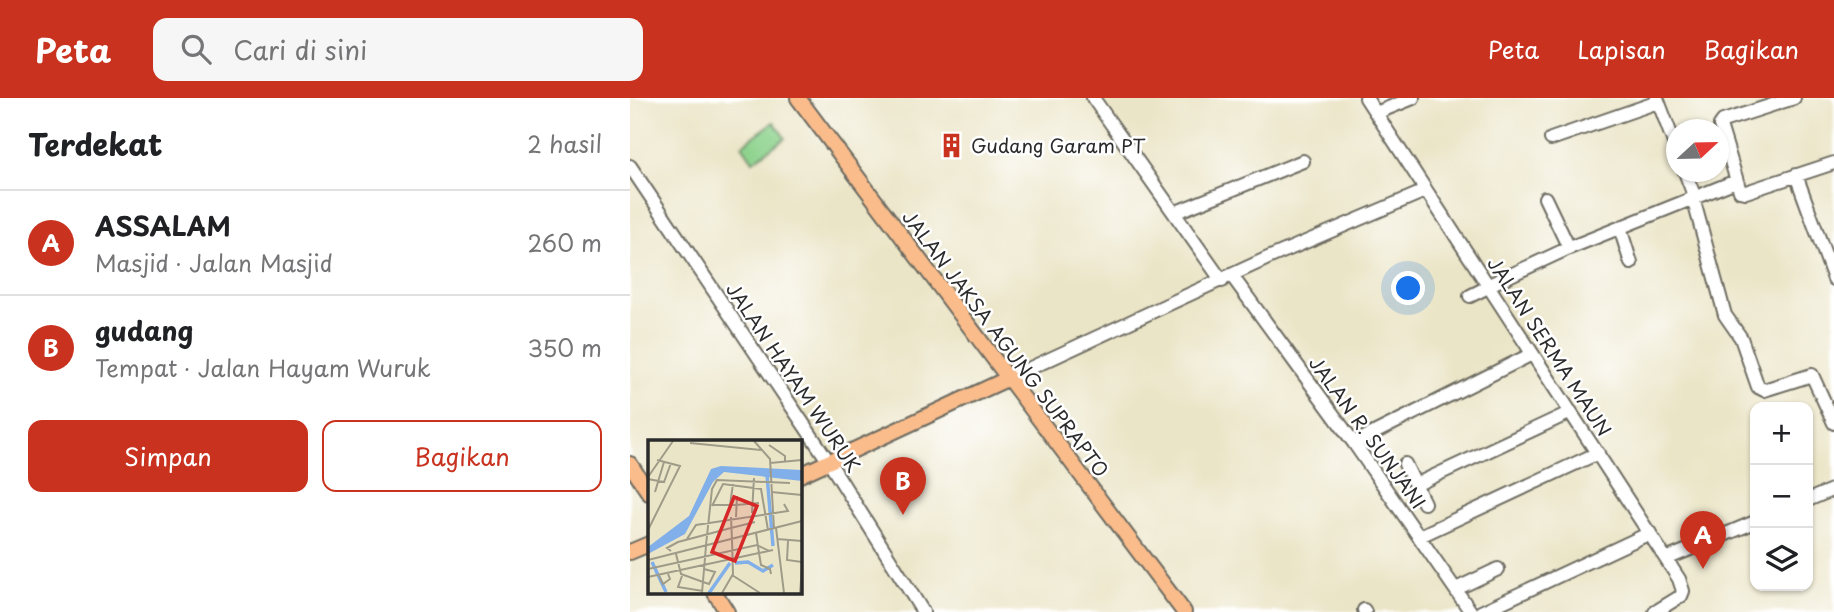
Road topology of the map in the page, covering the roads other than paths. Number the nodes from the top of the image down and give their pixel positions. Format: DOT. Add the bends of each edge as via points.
graph roads {
  1 [pos="798,98"];
  2 [pos="1093,98"];
  3 [pos="1366,98"];
  4 [pos="1413,98"];
  5 [pos="1794,98"];
  6 [pos="1658,100"];
  7 [pos="1376,113"];
  8 [pos="1666,121"];
  9 [pos="1551,139"];
  10 [pos="1303,160"];
  11 [pos="1834,163"];
  12 [pos="630,166"];
  13 [pos="1796,175"];
  14 [pos="1736,181"];
  15 [pos="1688,182"];
  16 [pos="1425,191"];
  17 [pos="1545,198"];
  18 [pos="1694,198"];
  19 [pos="1174,213"];
  20 [pos="1620,228"];
  21 [pos="1569,248"];
  22 [pos="1631,263"];
  23 [pos="1227,278"];
  24 [pos="1834,279"];
  25 [pos="1488,287"];
  26 [pos="1470,296"];
  27 [pos="1532,354"];
  28 [pos="1009,378"];
  29 [pos="1571,412"];
  30 [pos="1834,424"];
  31 [pos="1354,443"];
  32 [pos="1598,453"];
  33 [pos="829,462"];
  34 [pos="630,464"];
  35 [pos="1405,464"];
  36 [pos="802,474"];
  37 [pos="1415,485"];
  38 [pos="1834,489"];
  39 [pos="648,491"];
  40 [pos="1813,498"];
  41 [pos="1424,503"];
  42 [pos="1750,524"];
  43 [pos="1650,533"];
  44 [pos="1420,536"];
  45 [pos="648,544"];
  46 [pos="630,552"];
  47 [pos="1667,559"];
  48 [pos="1498,569"];
  49 [pos="1456,589"];
  50 [pos="716,594"];
  51 [pos="1664,610"];
  52 [pos="727,612"];
  53 [pos="923,612"];
  54 [pos="1184,612"];
  55 [pos="1471,612"];
  56 [pos="1481,612"];
  1 -- 28 [label="main road, JALAN JAKSA AGUNG SUPRAPTO"];
  2 -- 19 [label="street, JALAN R. SUNJANI"];
  3 -- 7 [label="street, JALAN SERMA MAUN"];
  4 -- 7 [label="street"];
  5 -- 14 [label="street" via="1723,121 1720,131"];
  6 -- 8 [label="street"];
  6 -- 9 [label="street"];
  7 -- 16 [label="street, JALAN SERMA MAUN"];
  10 -- 19 [label="street"];
  11 -- 13 [label="street"];
  12 -- 33 [label="street, JALAN HAYAM WURUK"];
  13 -- 14 [label="street" via="1746,192 1740,191"];
  13 -- 24 [label="street"];
  14 -- 18 [label="street"];
  15 -- 18 [label="street"];
  16 -- 23 [label="street"];
  16 -- 25 [label="street, JALAN SERMA MAUN"];
  17 -- 21 [label="street"];
  18 -- 20 [label="street"];
  18 -- 30 [label="street" via="1725,315 1741,338 1758,387 1764,390 1812,375"];
  19 -- 23 [label="street, JALAN R. SUNJANI"];
  20 -- 21 [label="street"];
  20 -- 22 [label="street"];
  21 -- 25 [label="street"];
  23 -- 28 [label="street"];
  23 -- 31 [label="street, JALAN R. SUNJANI"];
  25 -- 26 [label="street"];
  25 -- 27 [label="street, JALAN SERMA MAUN"];
  27 -- 29 [label="street, JALAN SERMA MAUN"];
  27 -- 31 [label="street"];
  28 -- 33 [label="main road"];
  28 -- 54 [label="main road, JALAN JAKSA AGUNG SUPRAPTO"];
  29 -- 32 [label="street, JALAN SERMA MAUN"];
  29 -- 37 [label="street"];
  31 -- 44 [label="street, JALAN R. SUNJANI"];
  32 -- 43 [label="street, JALAN SERMA MAUN"];
  32 -- 44 [label="street"];
  33 -- 36 [label="main road"];
  33 -- 53 [label="street, JALAN HAYAM WURUK"];
  34 -- 39 [label="main road"];
  35 -- 37 [label="street"];
  37 -- 41 [label="street"];
  38 -- 40 [label="street"];
  42 -- 47 [label="street"];
  43 -- 47 [label="street, JALAN SERMA MAUN"];
  43 -- 56 [label="street"];
  44 -- 49 [label="street, JALAN R. SUNJANI"];
  45 -- 46 [label="main road"];
  47 -- 51 [label="street, JALAN SERMA MAUN" via="1683,591"];
  48 -- 49 [label="street"];
  49 -- 55 [label="street, JALAN R. SUNJANI"];
  50 -- 52 [label="main road"];
}
